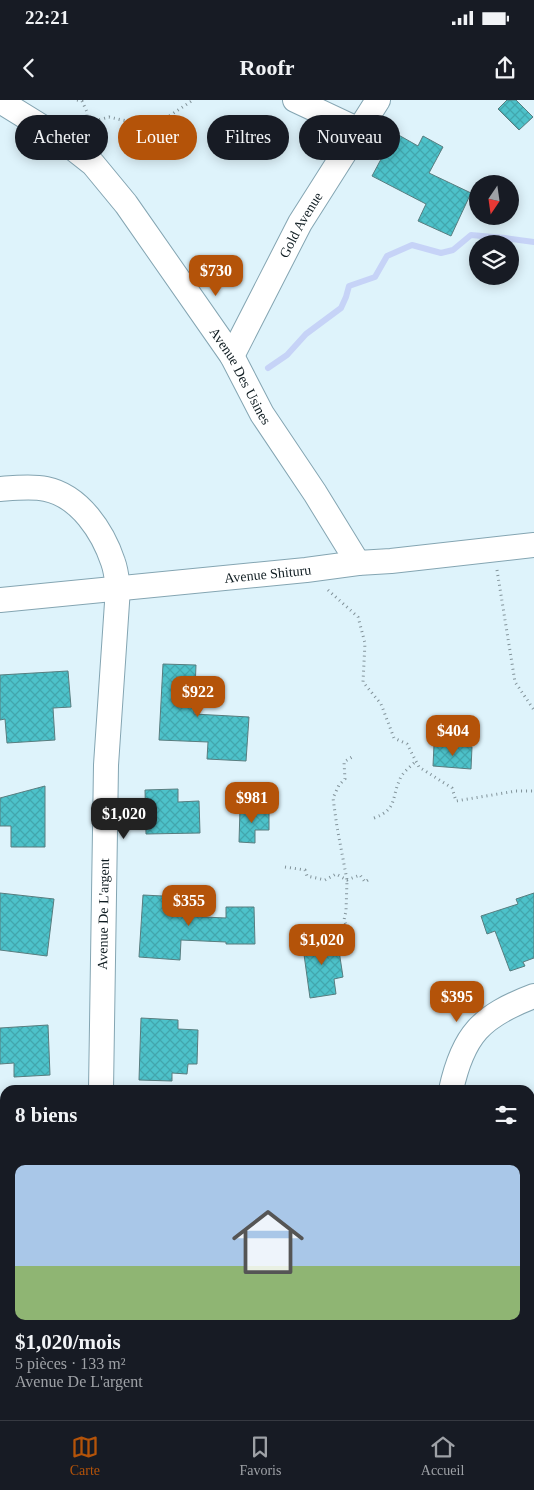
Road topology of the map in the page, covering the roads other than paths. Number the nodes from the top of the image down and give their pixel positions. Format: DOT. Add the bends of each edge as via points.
graph roads {
  1 [pos="295,100"];
  2 [pos="378,100"];
  3 [pos="0,101"];
  4 [pos="327,115"];
  5 [pos="368,115"];
  6 [pos="340,160"];
  7 [pos="232,356"];
  8 [pos="0,489"];
  9 [pos="534,546"];
  10 [pos="358,563"];
  11 [pos="118,588"];
  12 [pos="0,600"];
  13 [pos="528,999"];
  14 [pos="101,1085"];
  15 [pos="452,1085"];
  1 -- 4 [label="street"];
  2 -- 5 [label="street, Gold Avenue"];
  3 -- 7 [label="street, Avenue Des Usines" via="60,138 93,164 150,237"];
  6 -- 7 [label="street, Gold Avenue" via="300,223"];
  7 -- 10 [label="street, Avenue Des Usines" via="262,414"];
  8 -- 11 [label="street, Avenue De L'argent" via="45,488 65,496 86,514 100,534 114,563"];
  9 -- 10 [label="street, Avenue Shituru"];
  10 -- 11 [label="street, Avenue Shituru"];
  11 -- 12 [label="street, Avenue Shituru"];
  11 -- 14 [label="street, Avenue De L'argent" via="106,765"];
  13 -- 15 [label="street" via="475,1030 465,1045"];
}
